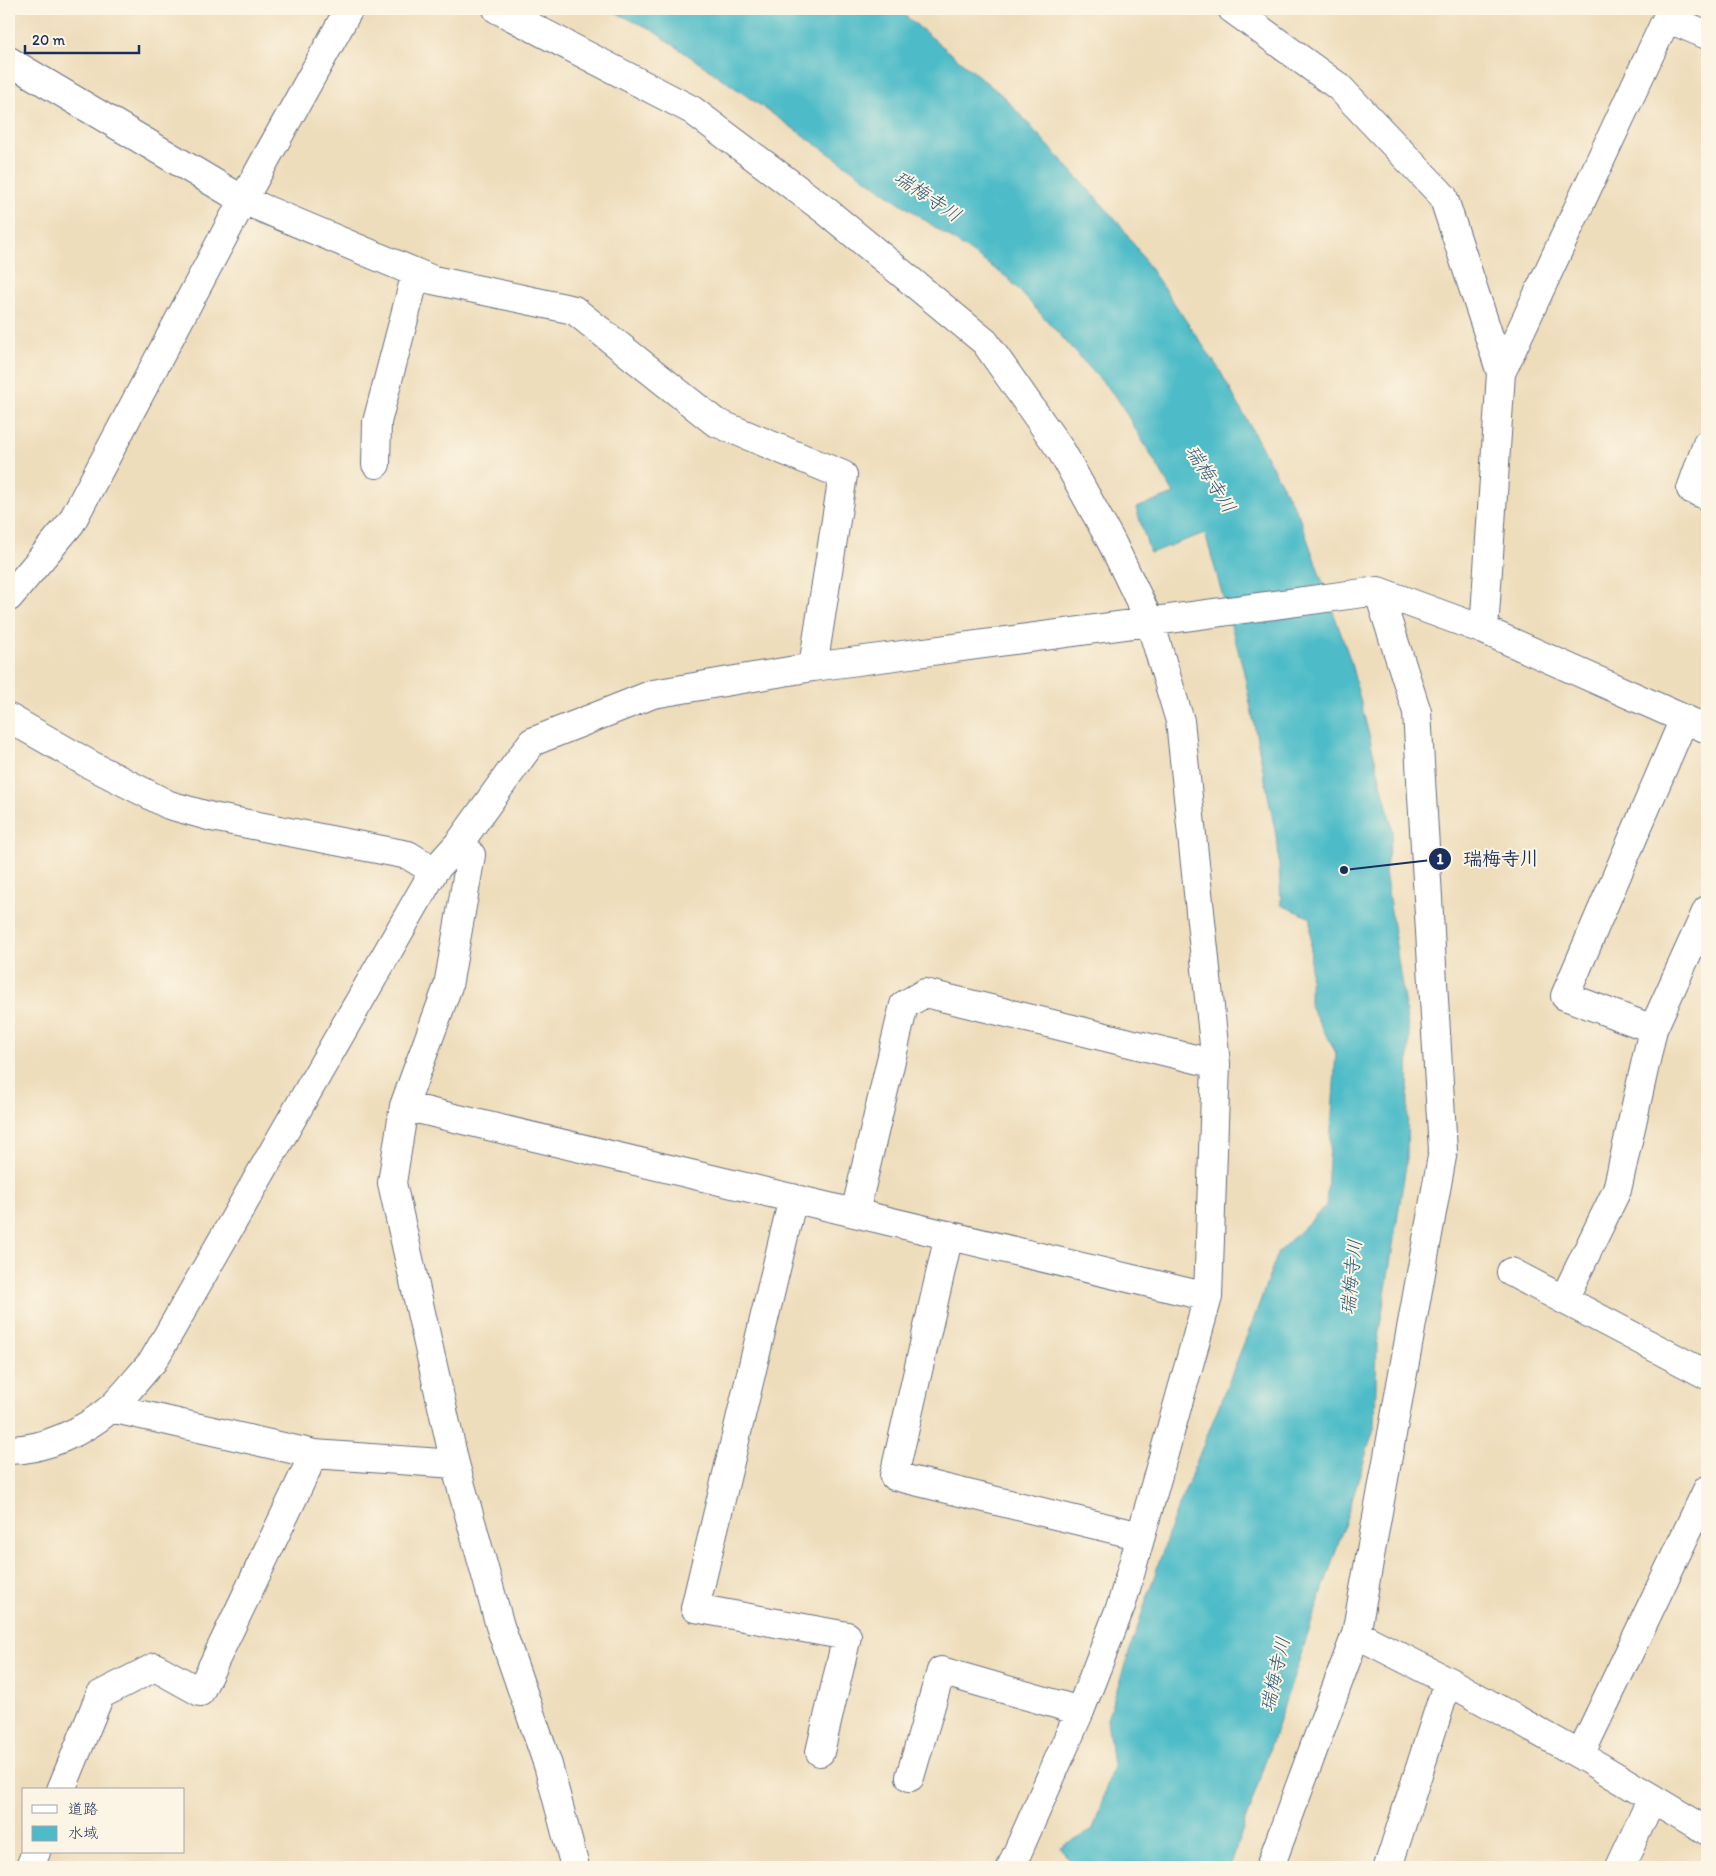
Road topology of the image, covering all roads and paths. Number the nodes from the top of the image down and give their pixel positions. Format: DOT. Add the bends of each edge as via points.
graph roads {
  1 [pos="349,9"];
  2 [pos="497,9"];
  3 [pos="1232,9"];
  4 [pos="1669,13"];
  5 [pos="1707,35"];
  6 [pos="9,60"];
  7 [pos="243,200"];
  8 [pos="416,273"];
  9 [pos="1501,373"];
  10 [pos="1707,444"];
  11 [pos="376,464"];
  12 [pos="1707,496"];
  13 [pos="1378,591"];
  14 [pos="9,597"];
  15 [pos="1150,622"];
  16 [pos="1484,630"];
  17 [pos="813,667"];
  18 [pos="9,718"];
  19 [pos="1696,724"];
  20 [pos="460,842"];
  21 [pos="434,871"];
  22 [pos="1707,910"];
  23 [pos="1653,1029"];
  24 [pos="1216,1064"];
  25 [pos="404,1106"];
  26 [pos="793,1198"];
  27 [pos="855,1213"];
  28 [pos="949,1235"];
  29 [pos="1511,1272"];
  30 [pos="1208,1297"];
  31 [pos="1564,1299"];
  32 [pos="1707,1374"];
  33 [pos="111,1408"];
  34 [pos="9,1450"];
  35 [pos="314,1454"];
  36 [pos="455,1464"];
  37 [pos="1707,1490"];
  38 [pos="1141,1536"];
  39 [pos="1356,1634"];
  40 [pos="1448,1681"];
  41 [pos="1080,1711"];
  42 [pos="820,1752"];
  43 [pos="1580,1755"];
  44 [pos="910,1777"];
  45 [pos="62,1788"];
  46 [pos="1652,1798"];
  47 [pos="1707,1831"];
  48 [pos="35,1854"];
  49 [pos="30,1867"];
  50 [pos="575,1867"];
  51 [pos="1011,1867"];
  52 [pos="1270,1867"];
  53 [pos="1388,1867"];
  54 [pos="1620,1867"];
  1 -- 7 [label="street"];
  2 -- 15 [label="street" via="692,110 825,210 984,342 1062,452"];
  3 -- 9 [label="street" via="1339,87 1444,196"];
  4 -- 5 [label="street"];
  4 -- 9 [label="street"];
  6 -- 7 [label="street"];
  7 -- 8 [label="street"];
  7 -- 14 [label="street" via="71,523"];
  8 -- 11 [label="street" via="377,422"];
  8 -- 17 [label="street" via="433,280 574,310 715,422 843,475"];
  9 -- 16 [label="street"];
  10 -- 12 [label="street" via="1691,489"];
  13 -- 15 [label="street"];
  13 -- 16 [label="street"];
  13 -- 39 [label="street" via="1418,712 1443,1151"];
  15 -- 17 [label="street"];
  15 -- 24 [label="street" via="1180,721"];
  16 -- 19 [label="street"];
  17 -- 20 [label="street" via="653,694 532,742"];
  18 -- 21 [label="street" via="169,805 212,817 408,855"];
  19 -- 23 [label="street" via="1565,996"];
  20 -- 21 [label="street"];
  20 -- 25 [label="street" via="471,855 448,986"];
  21 -- 33 [label="street" via="153,1361"];
  22 -- 23 [label="street"];
  23 -- 31 [label="street" via="1617,1190"];
  24 -- 27 [label="street" via="924,993 904,1005"];
  24 -- 30 [label="street"];
  25 -- 26 [label="street"];
  25 -- 36 [label="street" via="392,1183"];
  26 -- 27 [label="street"];
  26 -- 42 [label="street" via="695,1608 846,1636"];
  27 -- 28 [label="street"];
  28 -- 30 [label="street"];
  28 -- 38 [label="street" via="894,1476"];
  29 -- 31 [label="street"];
  30 -- 38 [label="street"];
  31 -- 32 [label="street"];
  33 -- 34 [label="street" via="66,1437 28,1450"];
  33 -- 35 [label="street"];
  35 -- 36 [label="street"];
  35 -- 45 [label="street" via="200,1692 155,1667 100,1695"];
  36 -- 50 [label="street" via="500,1626 548,1764"];
  37 -- 43 [label="street"];
  38 -- 41 [label="street" via="1122,1603"];
  39 -- 40 [label="street"];
  39 -- 52 [label="street"];
  40 -- 43 [label="street"];
  40 -- 53 [label="street"];
  41 -- 44 [label="street" via="941,1670"];
  41 -- 51 [label="street"];
  43 -- 46 [label="street"];
  46 -- 47 [label="street"];
  46 -- 54 [label="street"];
  48 -- 49 [label="street"];
}
